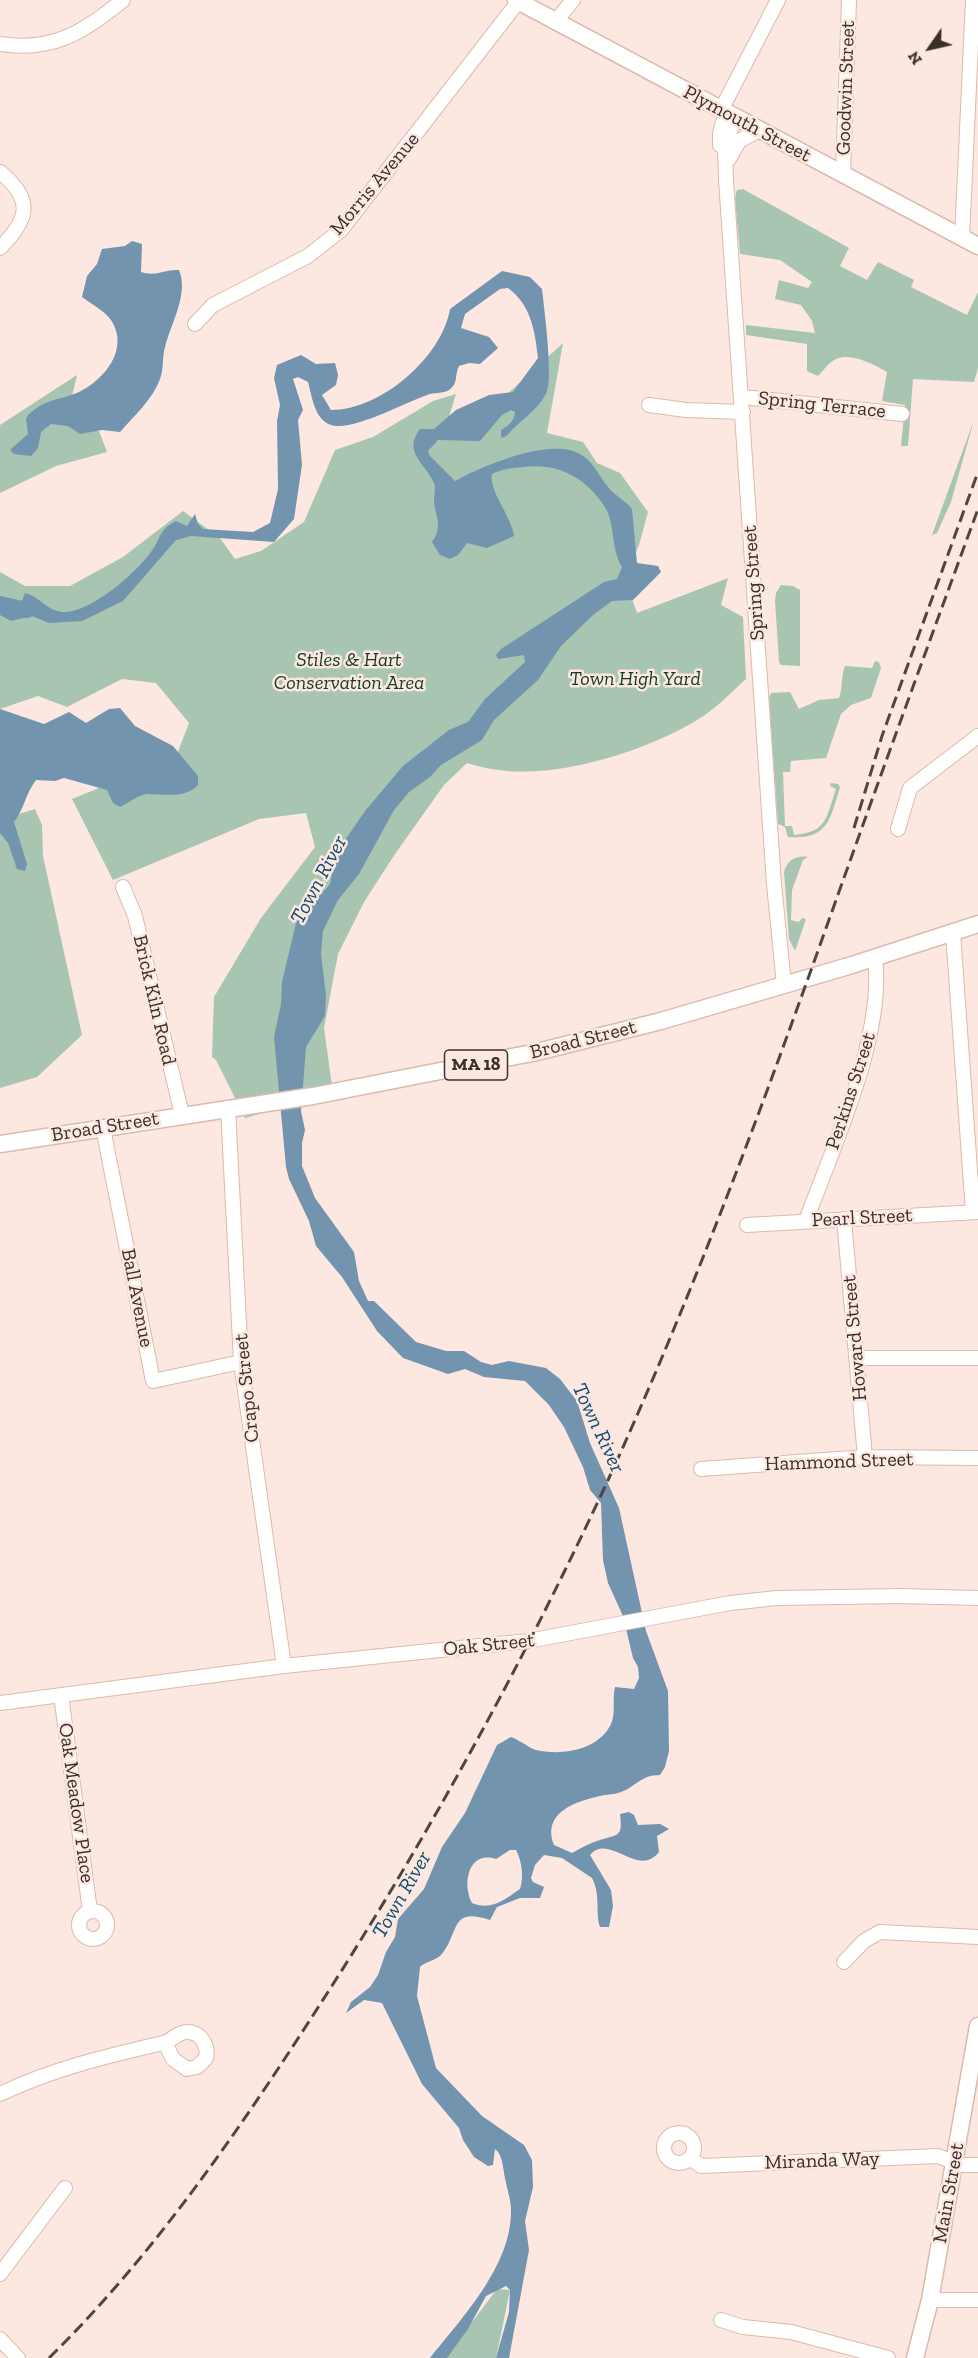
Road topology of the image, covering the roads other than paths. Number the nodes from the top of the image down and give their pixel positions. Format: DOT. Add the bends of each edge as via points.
graph roads {
  1 [pos="123,0"];
  2 [pos="573,0"];
  3 [pos="778,0"];
  4 [pos="849,0"];
  5 [pos="973,0"];
  6 [pos="526,3"];
  7 [pos="555,22"];
  8 [pos="1,44"];
  9 [pos="727,113"];
  10 [pos="759,130"];
  11 [pos="0,172"];
  12 [pos="726,175"];
  13 [pos="843,175"];
  14 [pos="962,238"];
  15 [pos="978,246"];
  16 [pos="0,248"];
  17 [pos="195,324"];
  18 [pos="743,397"];
  19 [pos="649,405"];
  20 [pos="743,412"];
  21 [pos="902,414"];
  22 [pos="978,736"];
  23 [pos="898,829"];
  24 [pos="123,887"];
  25 [pos="978,924"];
  26 [pos="953,933"];
  27 [pos="875,958"];
  28 [pos="784,985"];
  29 [pos="228,1108"];
  30 [pos="182,1115"];
  31 [pos="103,1128"];
  32 [pos="0,1144"];
  33 [pos="976,1212"];
  34 [pos="844,1219"];
  35 [pos="807,1221"];
  36 [pos="747,1225"];
  37 [pos="857,1358"];
  38 [pos="978,1358"];
  39 [pos="241,1362"];
  40 [pos="866,1457"];
  41 [pos="978,1458"];
  42 [pos="701,1469"];
  43 [pos="978,1598"];
  44 [pos="284,1666"];
  45 [pos="61,1695"];
  46 [pos="0,1704"];
  47 [pos="90,1911"];
  48 [pos="978,1937"];
  49 [pos="844,1962"];
  50 [pos="978,2026"];
  51 [pos="165,2043"];
  52 [pos="0,2094"];
  53 [pos="691,2159"];
  54 [pos="954,2163"];
  55 [pos="978,2165"];
  56 [pos="65,2188"];
  57 [pos="0,2274"];
  58 [pos="930,2300"];
  59 [pos="978,2300"];
  60 [pos="721,2320"];
  61 [pos="0,2339"];
  62 [pos="18,2358"];
  63 [pos="888,2358"];
  64 [pos="915,2358"];
  1 -- 8 [label="street" via="87,28 64,39 26,46"];
  2 -- 7 [label="street"];
  3 -- 9 [label="street, Spring Street"];
  4 -- 13 [label="street, Goodwin Street"];
  5 -- 14 [label="street"];
  6 -- 7 [label="main road, Plymouth Street"];
  6 -- 17 [label="street, Morris Avenue" via="340,230 308,256 213,306"];
  7 -- 9 [label="main road, Plymouth Street"];
  9 -- 10 [label="main road, Plymouth Street"];
  9 -- 12 [label="street, Spring Street"];
  10 -- 12 [label="street" via="735,145"];
  10 -- 13 [label="main road, Plymouth Street"];
  11 -- 16 [label="street" via="18,188 24,201 20,224"];
  12 -- 18 [label="street, Spring Street"];
  13 -- 14 [label="main road, Plymouth Street"];
  14 -- 15 [label="main road, Plymouth Street"];
  18 -- 20 [label="street, Spring Street"];
  18 -- 21 [label="street, Spring Terrace"];
  19 -- 20 [label="street"];
  20 -- 28 [label="street, Spring Street"];
  22 -- 23 [label="street" via="910,788"];
  24 -- 30 [label="street, Brick Kiln Road" via="135,916"];
  25 -- 26 [label="main road, Broad Street / MA 18"];
  26 -- 27 [label="main road, Broad Street / MA 18"];
  26 -- 33 [label="street"];
  27 -- 28 [label="main road, Broad Street / MA 18"];
  27 -- 35 [label="street, Perkins Street" via="874,1016 867,1047"];
  28 -- 29 [label="main road, Broad Street / MA 18" via="661,1022 558,1047"];
  29 -- 30 [label="main road, Broad Street / MA 18"];
  29 -- 39 [label="street, Crapo Street"];
  30 -- 31 [label="main road, Broad Street / MA 18"];
  31 -- 32 [label="main road, Broad Street / MA 18"];
  31 -- 39 [label="street, Ball Avenue" via="153,1381"];
  33 -- 34 [label="street, Pearl Street"];
  34 -- 35 [label="street, Pearl Street"];
  34 -- 37 [label="street, Howard Street"];
  35 -- 36 [label="street, Pearl Street"];
  37 -- 38 [label="street"];
  37 -- 40 [label="street, Howard Street"];
  39 -- 44 [label="street, Crapo Street"];
  40 -- 41 [label="street, Hammond Street"];
  40 -- 42 [label="street, Hammond Street"];
  43 -- 44 [label="street, Oak Street" via="777,1598 528,1641"];
  44 -- 45 [label="street, Oak Street"];
  45 -- 46 [label="street, Oak Street"];
  45 -- 47 [label="street, Oak Meadow Place"];
  48 -- 49 [label="street" via="880,1932 864,1941"];
  50 -- 54 [label="main road, Main Street"];
  51 -- 52 [label="street" via="133,2048 56,2071"];
  53 -- 54 [label="street, Miranda Way" via="701,2166 938,2156"];
  54 -- 55 [label="street, Miranda Way"];
  54 -- 58 [label="main road, Main Street"];
  56 -- 57 [label="street"];
  58 -- 59 [label="street"];
  58 -- 64 [label="main road, Main Street"];
  60 -- 63 [label="street" via="743,2327 801,2334"];
  61 -- 62 [label="street"];
}
